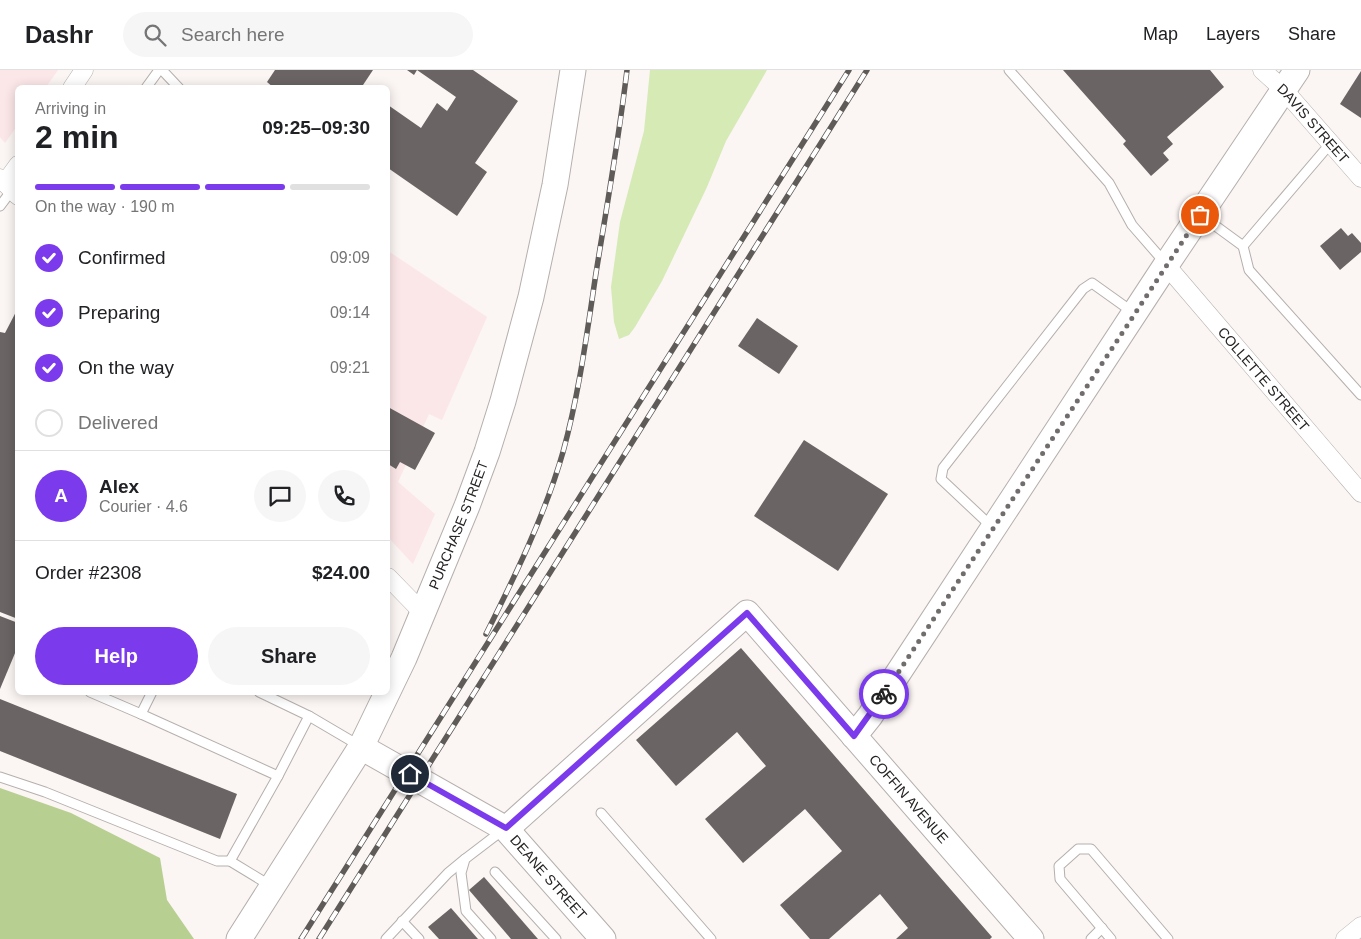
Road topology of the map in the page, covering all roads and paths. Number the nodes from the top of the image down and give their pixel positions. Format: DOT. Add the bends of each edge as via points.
graph roads {
  1 [pos="84,70"];
  2 [pos="160,70"];
  3 [pos="573,70"];
  4 [pos="1009,70"];
  5 [pos="1262,70"];
  6 [pos="1290,80"];
  7 [pos="74,85"];
  8 [pos="148,85"];
  9 [pos="176,85"];
  10 [pos="1330,144"];
  11 [pos="15,172"];
  12 [pos="1361,178"];
  13 [pos="8,187"];
  14 [pos="0,206"];
  15 [pos="1200,215"];
  16 [pos="1243,246"];
  17 [pos="1166,265"];
  18 [pos="1135,314"];
  19 [pos="1361,394"];
  20 [pos="1361,492"];
  21 [pos="994,528"];
  22 [pos="390,579"];
  23 [pos="423,614"];
  24 [pos="390,689"];
  25 [pos="97,695"];
  26 [pos="150,695"];
  27 [pos="265,695"];
  28 [pos="388,695"];
  29 [pos="141,714"];
  30 [pos="308,716"];
  31 [pos="854,736"];
  32 [pos="362,747"];
  33 [pos="278,776"];
  34 [pos="0,777"];
  35 [pos="601,813"];
  36 [pos="506,828"];
  37 [pos="465,859"];
  38 [pos="230,861"];
  39 [pos="495,872"];
  40 [pos="272,886"];
  41 [pos="402,922"];
  42 [pos="1361,926"];
  43 [pos="1102,928"];
  44 [pos="239,939"];
  45 [pos="386,939"];
  46 [pos="418,939"];
  47 [pos="491,939"];
  48 [pos="556,939"];
  49 [pos="603,939"];
  50 [pos="711,939"];
  51 [pos="1031,939"];
  52 [pos="1091,939"];
  53 [pos="1111,939"];
  54 [pos="1168,939"];
  55 [pos="1345,939"];
  1 -- 7 [label="street"];
  2 -- 8 [label="lane"];
  2 -- 9 [label="lane"];
  3 -- 23 [label="main road, PURCHASE STREET" via="544,241 503,401 467,506"];
  4 -- 17 [label="lane" via="1106,179 1138,232"];
  5 -- 6 [label="street, DAVIS STREET"];
  6 -- 10 [label="street, DAVIS STREET"];
  6 -- 15 [label="main road"];
  10 -- 12 [label="street, DAVIS STREET"];
  10 -- 16 [label="lane"];
  11 -- 13 [label="street"];
  13 -- 14 [label="lane"];
  15 -- 16 [label="lane"];
  15 -- 17 [label="main road"];
  16 -- 19 [label="lane" via="1249,270"];
  17 -- 18 [label="main road"];
  17 -- 20 [label="street, COLLETTE STREET"];
  18 -- 21 [label="main road"];
  18 -- 21 [label="lane" via="1092,283 1083,289 943,468 941,479"];
  21 -- 31 [label="main road"];
  22 -- 23 [label="street"];
  23 -- 24 [label="main road, PURCHASE STREET"];
  25 -- 29 [label="lane"];
  26 -- 29 [label="lane"];
  27 -- 30 [label="lane"];
  28 -- 32 [label="main road, PURCHASE STREET"];
  29 -- 33 [label="lane"];
  30 -- 32 [label="lane"];
  30 -- 33 [label="lane"];
  31 -- 36 [label="main road, COFFIN AVENUE" via="747,613"];
  31 -- 51 [label="main road, COFFIN AVENUE"];
  32 -- 36 [label="main road, DEANE STREET"];
  32 -- 40 [label="main road, PURCHASE STREET"];
  33 -- 38 [label="lane"];
  34 -- 38 [label="lane" via="217,861"];
  35 -- 50 [label="lane"];
  36 -- 37 [label="lane"];
  36 -- 49 [label="main road, DEANE STREET"];
  37 -- 41 [label="lane"];
  37 -- 47 [label="lane" via="461,873 466,911"];
  38 -- 40 [label="lane"];
  39 -- 48 [label="lane"];
  40 -- 44 [label="main road, PURCHASE STREET"];
  41 -- 45 [label="lane"];
  41 -- 46 [label="lane"];
  42 -- 55 [label="street"];
  43 -- 52 [label="lane"];
  43 -- 53 [label="lane"];
  43 -- 54 [label="lane" via="1060,879 1059,866 1078,849 1092,849"];
}
